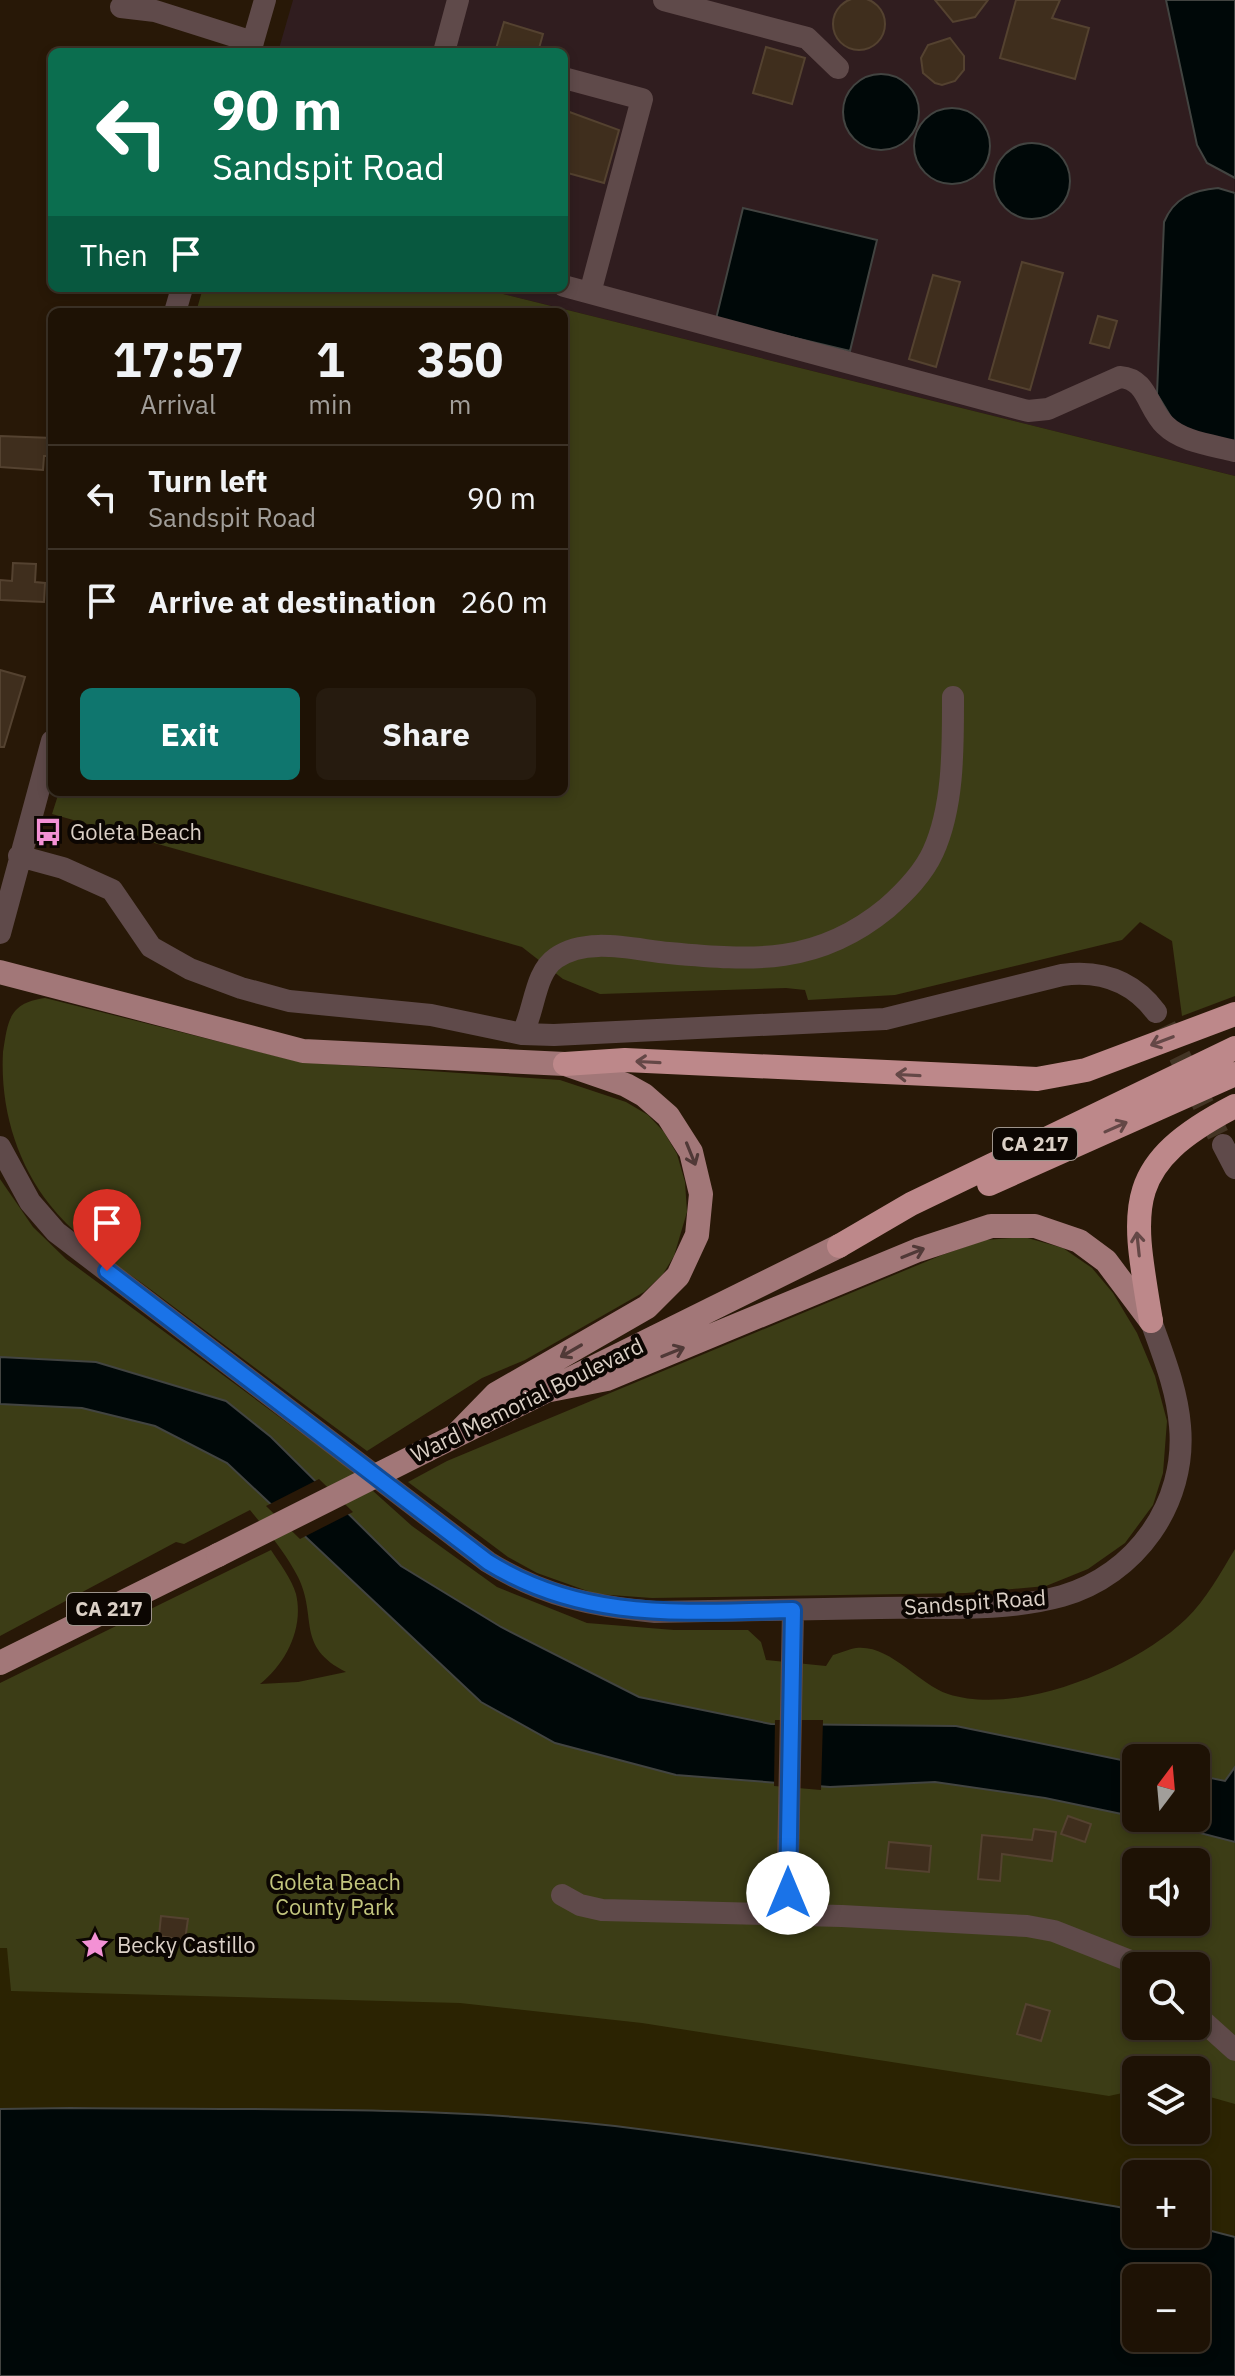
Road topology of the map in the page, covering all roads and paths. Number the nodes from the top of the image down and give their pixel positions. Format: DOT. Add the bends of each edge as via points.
graph roads {
  1 [pos="265,0"];
  2 [pos="458,0"];
  3 [pos="664,0"];
  4 [pos="121,7"];
  5 [pos="251,47"];
  6 [pos="445,48"];
  7 [pos="838,68"];
  8 [pos="568,79"];
  9 [pos="568,287"];
  10 [pos="590,293"];
  11 [pos="1235,451"];
  12 [pos="953,697"];
  13 [pos="48,755"];
  14 [pos="19,856"];
  15 [pos="0,933"];
  16 [pos="0,972"];
  17 [pos="1156,1012"];
  18 [pos="1235,1014"];
  19 [pos="522,1034"];
  20 [pos="1235,1048"];
  21 [pos="565,1064"];
  22 [pos="1235,1074"];
  23 [pos="1235,1106"];
  24 [pos="1223,1145"];
  25 [pos="0,1147"];
  26 [pos="1235,1168"];
  27 [pos="839,1246"];
  28 [pos="1151,1321"];
  29 [pos="545,1391"];
  30 [pos="457,1434"];
  31 [pos="793,1610"];
  32 [pos="0,1663"];
  33 [pos="562,1895"];
  34 [pos="787,1914"];
  35 [pos="1122,1958"];
  36 [pos="1210,2028"];
  37 [pos="1235,2050"];
  1 -- 5 [label="street"];
  2 -- 6 [label="street"];
  3 -- 7 [label="street" via="807,38"];
  4 -- 5 [label="street" via="155,11"];
  8 -- 10 [label="street" via="642,99"];
  9 -- 10 [label="street"];
  10 -- 11 [label="street" via="1028,411 1048,409 1120,377 1129,378 1143,387 1165,426 1181,437"];
  12 -- 19 [label="street" via="950,772 933,852 910,886 875,917 839,941 782,955 583,947 565,953 546,969"];
  13 -- 14 [label="street"];
  14 -- 15 [label="street"];
  14 -- 19 [label="street" via="112,890 151,947 215,980 289,1001 431,1015"];
  16 -- 21 [label="main road" via="303,1051"];
  17 -- 19 [label="street" via="1130,987 1089,972 885,1019"];
  18 -- 21 [label="highway, one-way" via="1086,1070 1037,1079 625,1060"];
  20 -- 27 [label="highway, Ward Memorial Boulevard / CA 217" via="911,1204"];
  21 -- 30 [label="main road, one-way" via="626,1085 668,1116 685,1139 696,1169 701,1207 697,1235 678,1276 659,1297 496,1394"];
  27 -- 22 [label="highway, Ward Memorial Boulevard / CA 217, one-way"];
  28 -- 23 [label="highway, one-way" via="1137,1236 1143,1188 1175,1143"];
  24 -- 26 [label="street"];
  25 -- 31 [label="street, Sandspit Road" via="30,1202 56,1232 520,1582 606,1607 655,1612"];
  27 -- 29 [label="main road, Ward Memorial Boulevard / CA 217"];
  29 -- 28 [label="main road, one-way" via="607,1379 918,1250 991,1226 1035,1226 1079,1241 1113,1269"];
  28 -- 31 [label="street, Sandspit Road" via="1177,1406 1180,1461 1158,1522 1122,1565 1080,1590 1022,1603"];
  29 -- 30 [label="main road, Ward Memorial Boulevard / CA 217"];
  30 -- 32 [label="main road, Ward Memorial Boulevard / CA 217, bridge"];
  31 -- 34 [label="street"];
  33 -- 34 [label="street" via="602,1910"];
  34 -- 35 [label="street" via="1027,1926"];
  36 -- 37 [label="street"];
}
